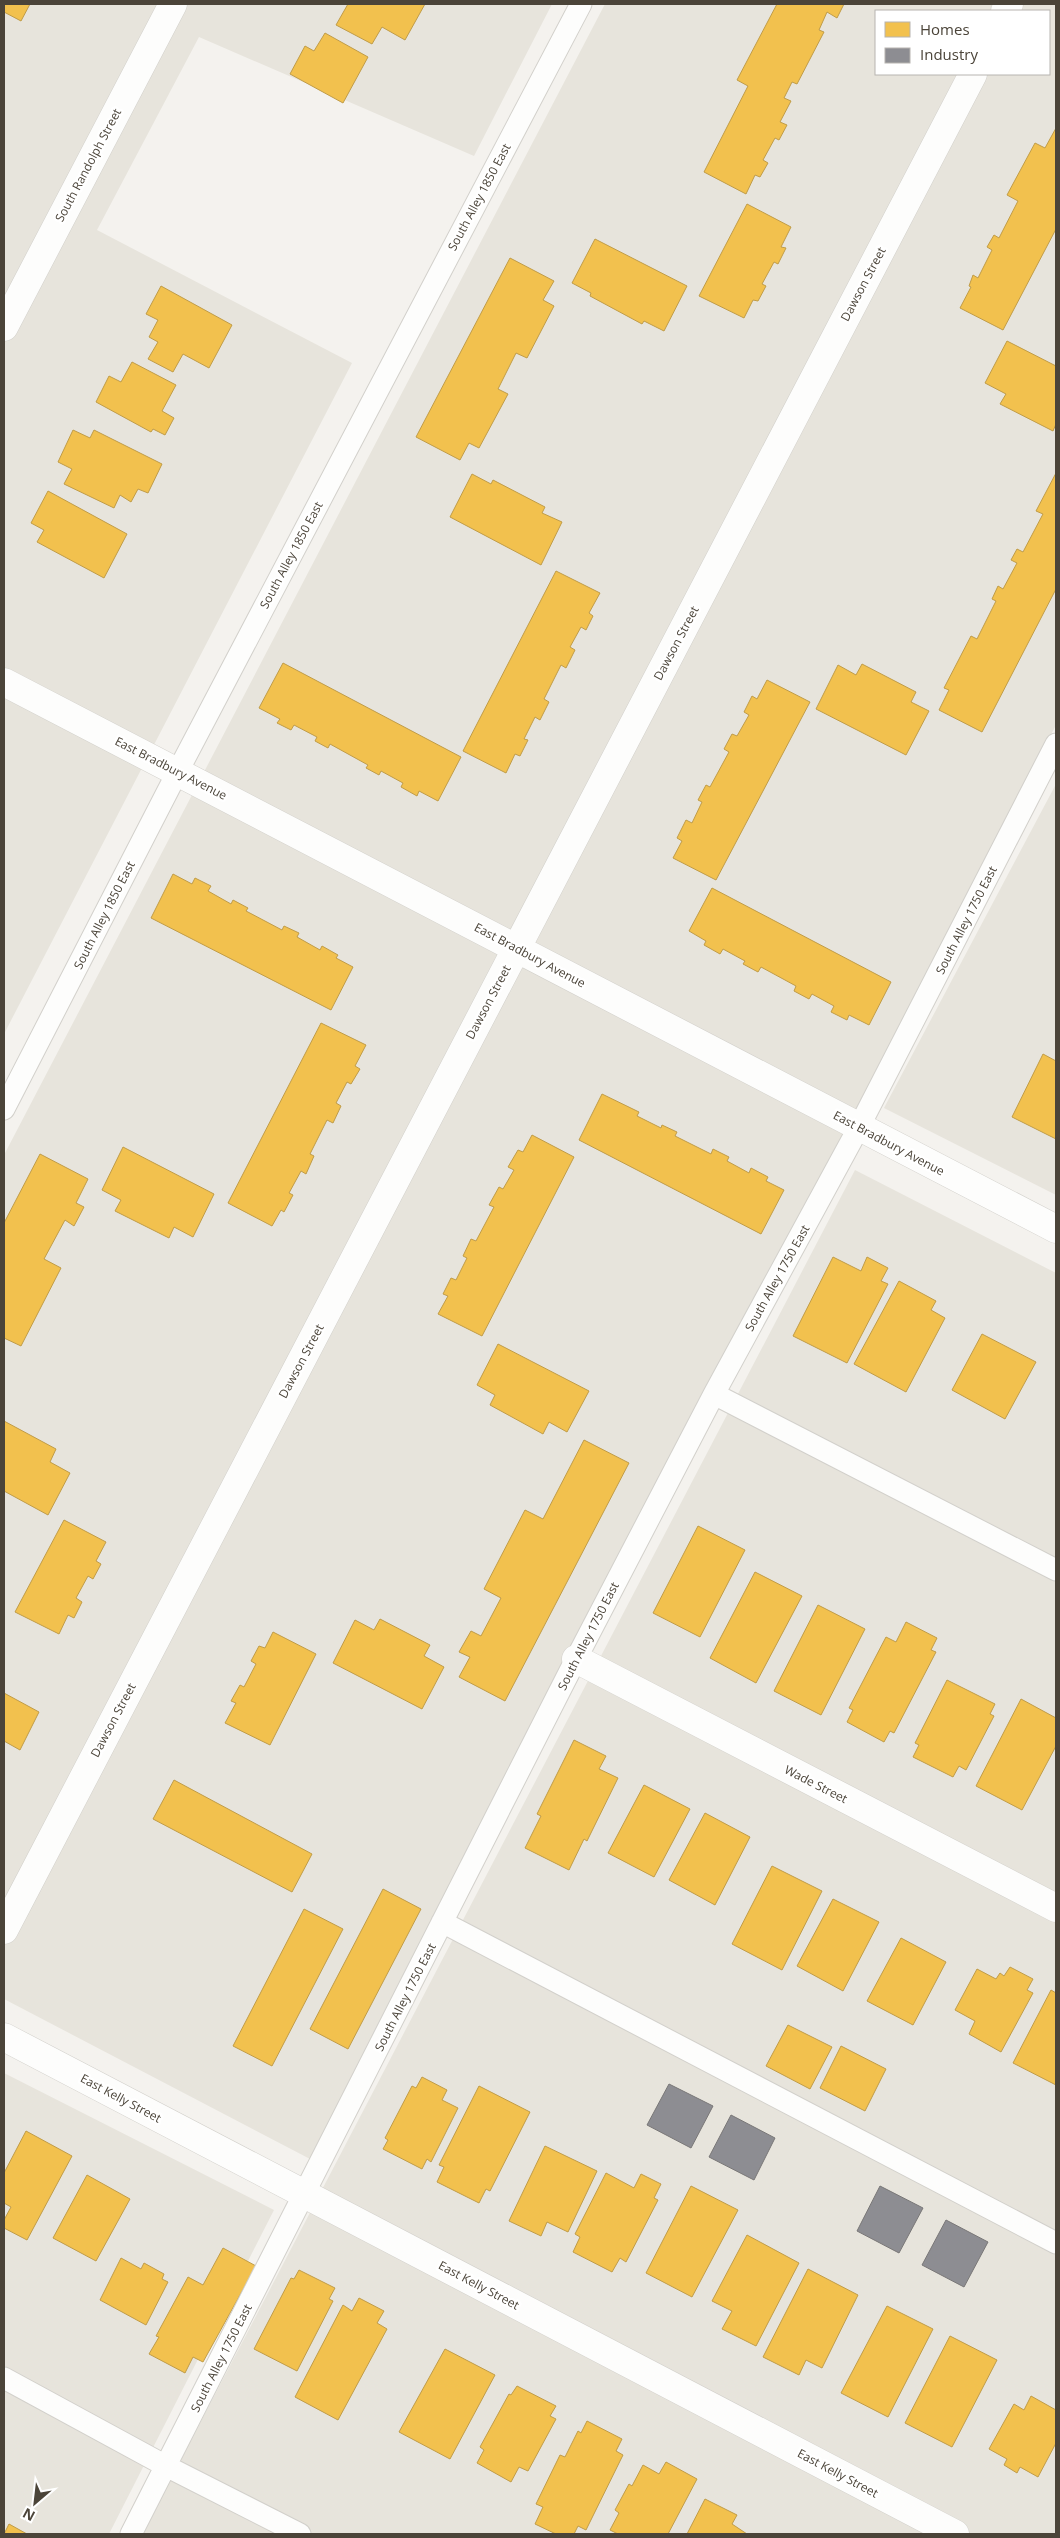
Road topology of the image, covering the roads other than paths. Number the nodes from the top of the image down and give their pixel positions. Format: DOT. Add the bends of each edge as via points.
graph roads {
  1 [pos="173,4"];
  2 [pos="581,4"];
  3 [pos="972,75"];
  4 [pos="4,327"];
  5 [pos="4,682"];
  6 [pos="1056,744"];
  7 [pos="178,771"];
  8 [pos="516,948"];
  9 [pos="4,1109"];
  10 [pos="859,1127"];
  11 [pos="1056,1230"];
  12 [pos="714,1394"];
  13 [pos="1056,1570"];
  14 [pos="576,1659"];
  15 [pos="1056,1908"];
  16 [pos="442,1922"];
  17 [pos="4,1930"];
  18 [pos="4,2037"];
  19 [pos="305,2194"];
  20 [pos="1056,2243"];
  21 [pos="4,2378"];
  22 [pos="166,2466"];
  23 [pos="131,2534"];
  24 [pos="300,2534"];
  25 [pos="955,2534"];
  1 -- 4 [label="street, South Randolph Street"];
  2 -- 7 [label="lane, South Alley 1850 East"];
  3 -- 8 [label="street, Dawson Street"];
  5 -- 7 [label="street, East Bradbury Avenue"];
  6 -- 10 [label="lane, South Alley 1750 East"];
  7 -- 8 [label="street, East Bradbury Avenue"];
  7 -- 9 [label="lane, South Alley 1850 East"];
  8 -- 10 [label="street, East Bradbury Avenue"];
  8 -- 17 [label="street, Dawson Street"];
  10 -- 11 [label="street, East Bradbury Avenue"];
  10 -- 12 [label="lane, South Alley 1750 East"];
  12 -- 13 [label="lane"];
  12 -- 14 [label="lane, South Alley 1750 East"];
  14 -- 15 [label="street, Wade Street"];
  14 -- 16 [label="lane, South Alley 1750 East"];
  16 -- 19 [label="lane, South Alley 1750 East"];
  16 -- 20 [label="lane"];
  18 -- 19 [label="street, East Kelly Street"];
  19 -- 22 [label="lane, South Alley 1750 East"];
  19 -- 25 [label="street, East Kelly Street"];
  21 -- 22 [label="lane"];
  22 -- 23 [label="lane, South Alley 1750 East"];
  22 -- 24 [label="lane"];
}
